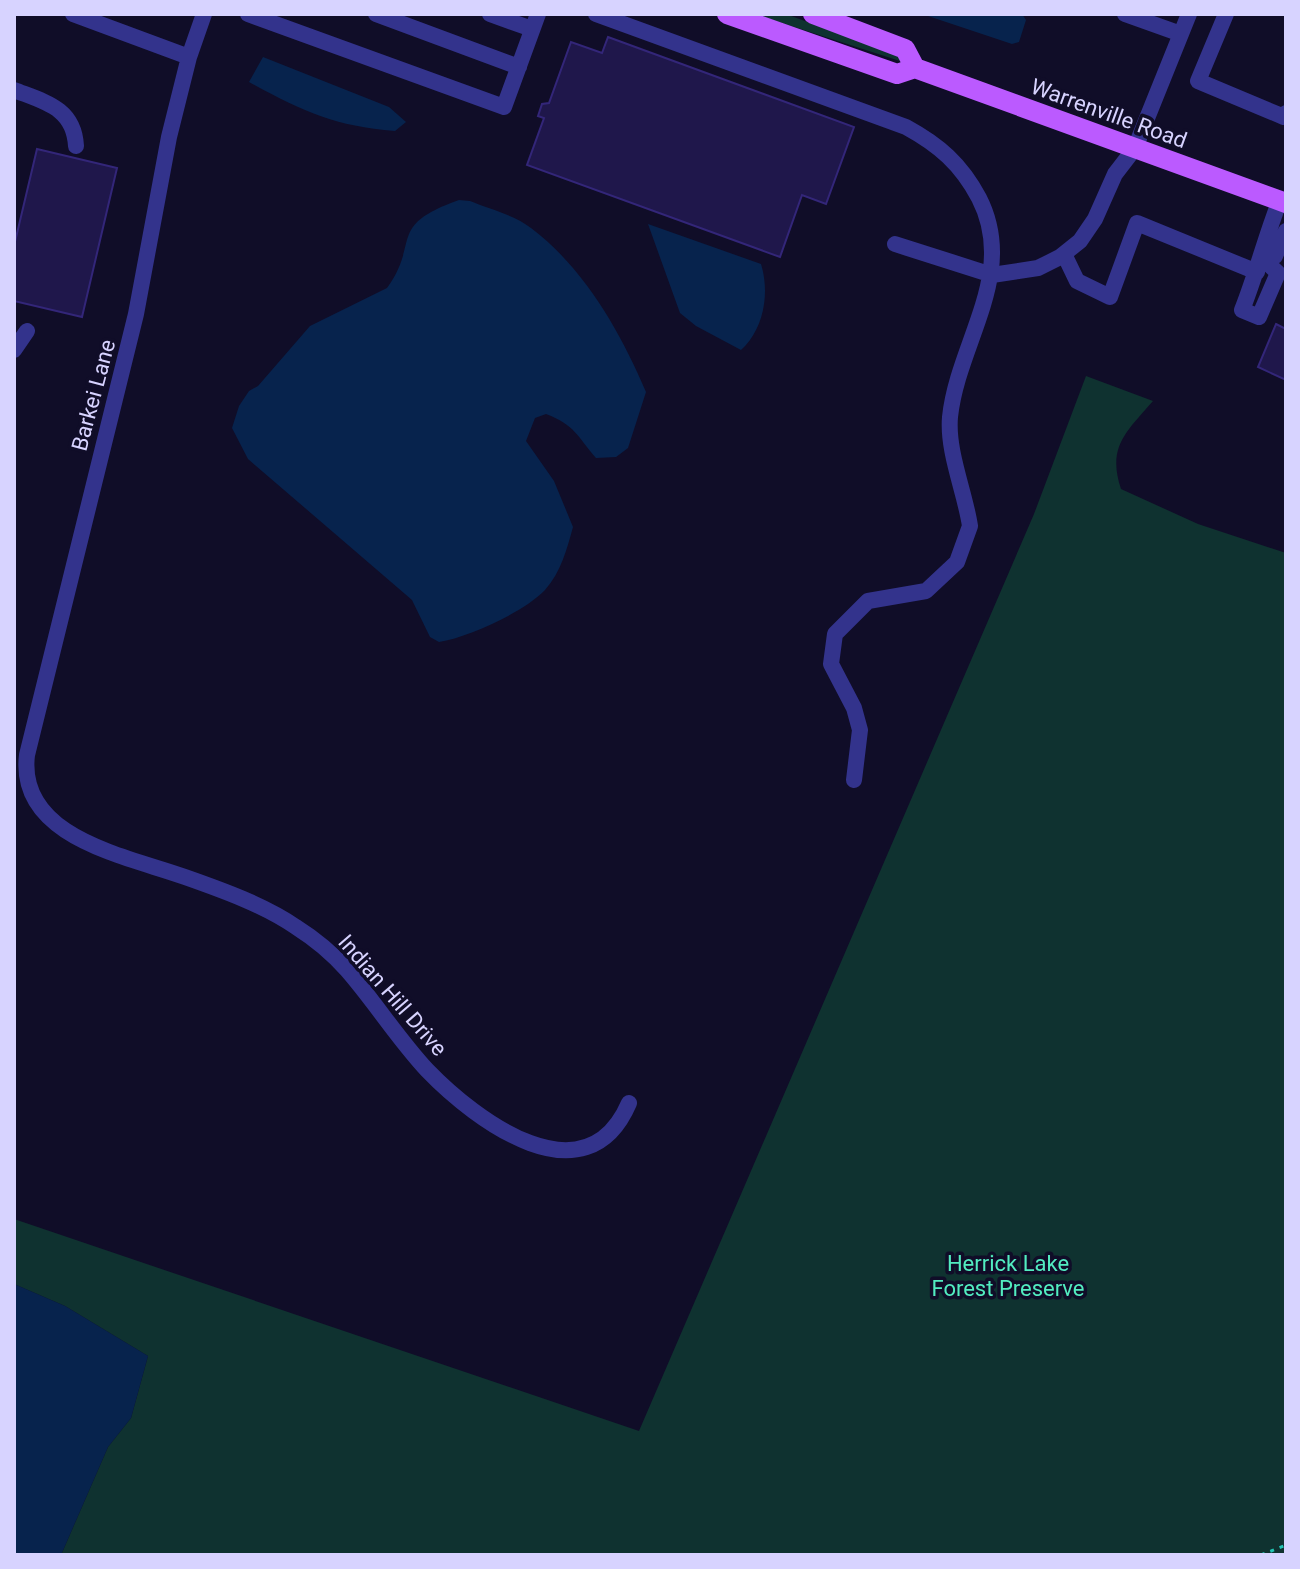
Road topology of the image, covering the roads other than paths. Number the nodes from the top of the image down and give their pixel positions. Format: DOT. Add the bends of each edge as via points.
graph roads {
  1 [pos="73,14"];
  2 [pos="204,14"];
  3 [pos="248,14"];
  4 [pos="376,14"];
  5 [pos="490,14"];
  6 [pos="596,14"];
  7 [pos="727,14"];
  8 [pos="813,14"];
  9 [pos="1125,14"];
  10 [pos="1189,14"];
  11 [pos="1226,14"];
  12 [pos="98,18"];
  13 [pos="535,21"];
  14 [pos="1181,34"];
  15 [pos="189,57"];
  16 [pos="519,67"];
  17 [pos="915,68"];
  18 [pos="14,90"];
  19 [pos="1286,113"];
  20 [pos="76,146"];
  21 [pos="1135,148"];
  22 [pos="1283,202"];
  23 [pos="1286,231"];
  24 [pos="895,244"];
  25 [pos="1064,254"];
  26 [pos="1260,266"];
  27 [pos="992,275"];
  28 [pos="27,331"];
  29 [pos="14,350"];
  30 [pos="854,780"];
  31 [pos="58,824"];
  32 [pos="629,1103"];
  1 -- 12 [label="street"];
  2 -- 15 [label="street, Barkei Lane"];
  3 -- 16 [label="street" via="504,107"];
  4 -- 16 [label="street"];
  5 -- 13 [label="street"];
  6 -- 27 [label="street" via="906,127 940,146 967,175 985,209 994,245"];
  7 -- 17 [label="main road, Warrenville Road" via="897,74"];
  8 -- 17 [label="main road, Warrenville Road" via="905,49"];
  9 -- 14 [label="street"];
  10 -- 14 [label="street"];
  11 -- 19 [label="street" via="1198,81 1284,117"];
  12 -- 15 [label="street"];
  13 -- 16 [label="street"];
  14 -- 21 [label="street"];
  15 -- 31 [label="street, Barkei Lane" via="136,314 27,755 29,789"];
  17 -- 21 [label="main road, Warrenville Road"];
  18 -- 20 [label="street" via="58,107 69,119"];
  21 -- 22 [label="main road, Warrenville Road"];
  21 -- 25 [label="street" via="1115,174 1095,219"];
  22 -- 26 [label="street" via="1261,248"];
  23 -- 26 [label="street" via="1275,256"];
  24 -- 27 [label="street"];
  25 -- 26 [label="street" via="1077,281 1110,297 1137,223"];
  25 -- 27 [label="street" via="1038,268"];
  27 -- 30 [label="street" via="950,420 970,526 965,548 926,591 868,601 840,626 831,644 831,664 860,730"];
  28 -- 29 [label="street"];
  31 -- 32 [label="street, Indian Hill Drive" via="91,845 221,891 294,925 349,972 429,1072 503,1129 550,1150 583,1150 614,1131"];
}
